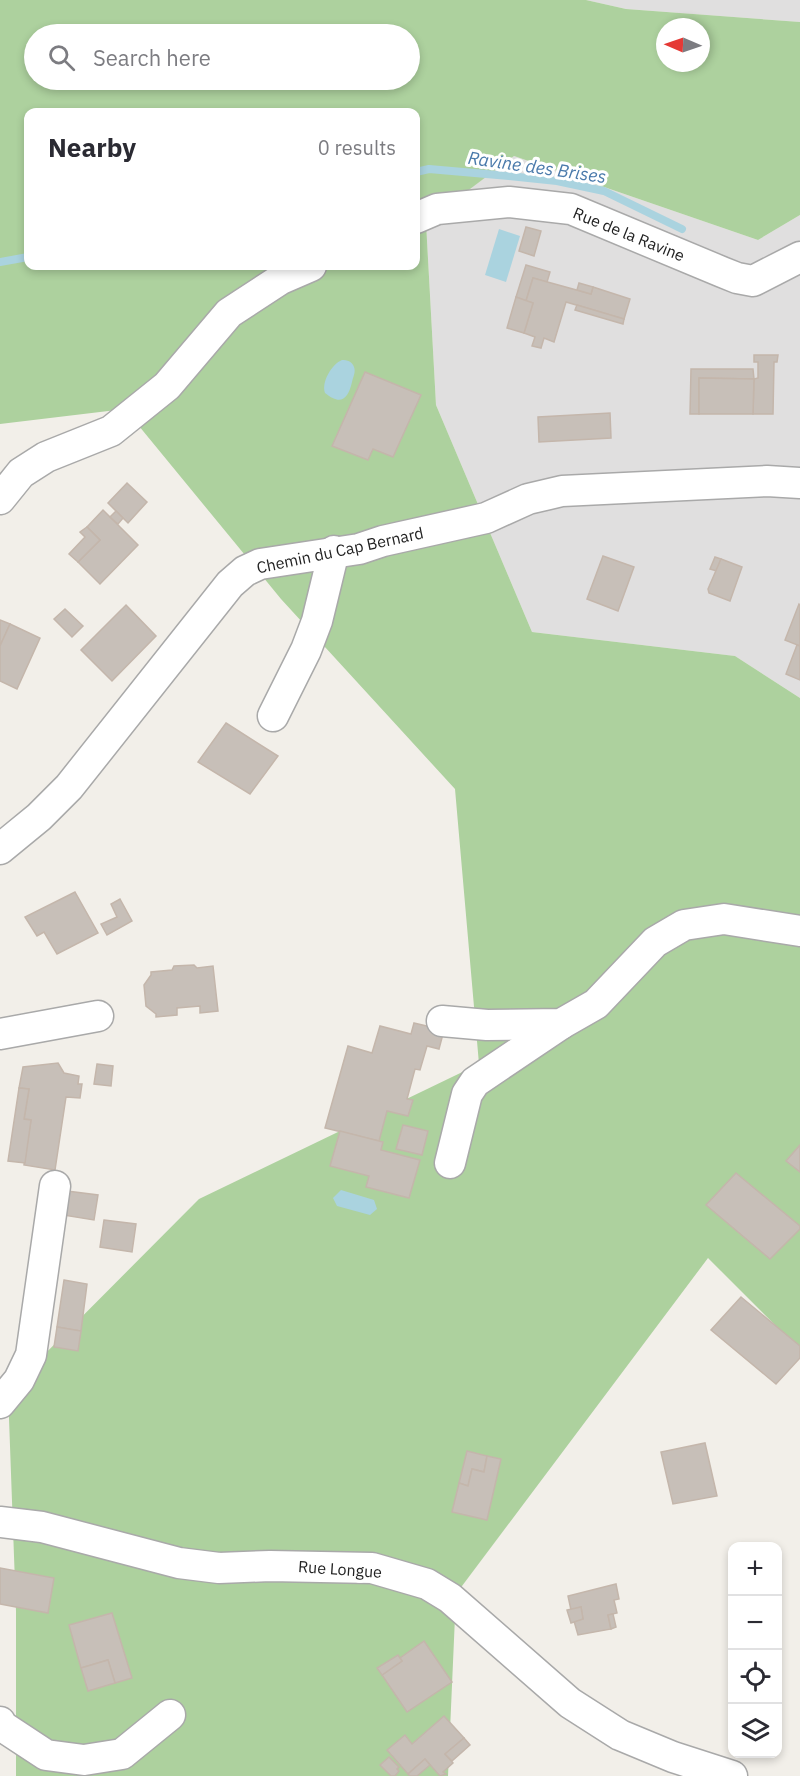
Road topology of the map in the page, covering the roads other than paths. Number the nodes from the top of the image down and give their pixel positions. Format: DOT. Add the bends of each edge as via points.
graph roads {
  1 [pos="420,216"];
  2 [pos="800,257"];
  3 [pos="302,270"];
  4 [pos="800,483"];
  5 [pos="0,499"];
  6 [pos="334,551"];
  7 [pos="273,716"];
  8 [pos="0,849"];
  9 [pos="800,931"];
  10 [pos="99,1016"];
  11 [pos="442,1021"];
  12 [pos="561,1024"];
  13 [pos="0,1034"];
  14 [pos="450,1163"];
  15 [pos="55,1186"];
  16 [pos="0,1403"];
  17 [pos="0,1522"];
  18 [pos="170,1714"];
  19 [pos="0,1722"];
  20 [pos="732,1776"];
  1 -- 2 [label="street, Rue de la Ravine" via="437,209 509,202 571,209 737,278 753,281"];
  3 -- 5 [label="street" via="281,279 229,314 167,386 111,431 46,457 21,473"];
  4 -- 6 [label="street, Chemin du Cap Bernard" via="767,481 562,491 528,499 486,518 359,549"];
  6 -- 7 [label="street" via="317,621"];
  6 -- 8 [label="street, Chemin du Cap Bernard" via="260,564 230,584 69,787"];
  9 -- 12 [label="street" via="724,919 684,925 655,942 596,1004"];
  10 -- 13 [label="street"];
  11 -- 12 [label="street"];
  12 -- 14 [label="street" via="475,1082 467,1094"];
  15 -- 16 [label="street" via="31,1355 19,1380"];
  17 -- 20 [label="street, Rue Longue" via="42,1527 179,1563 219,1568 372,1568 427,1584 450,1598 570,1703 620,1735"];
  18 -- 19 [label="street" via="122,1754 84,1760 46,1755"];
}
